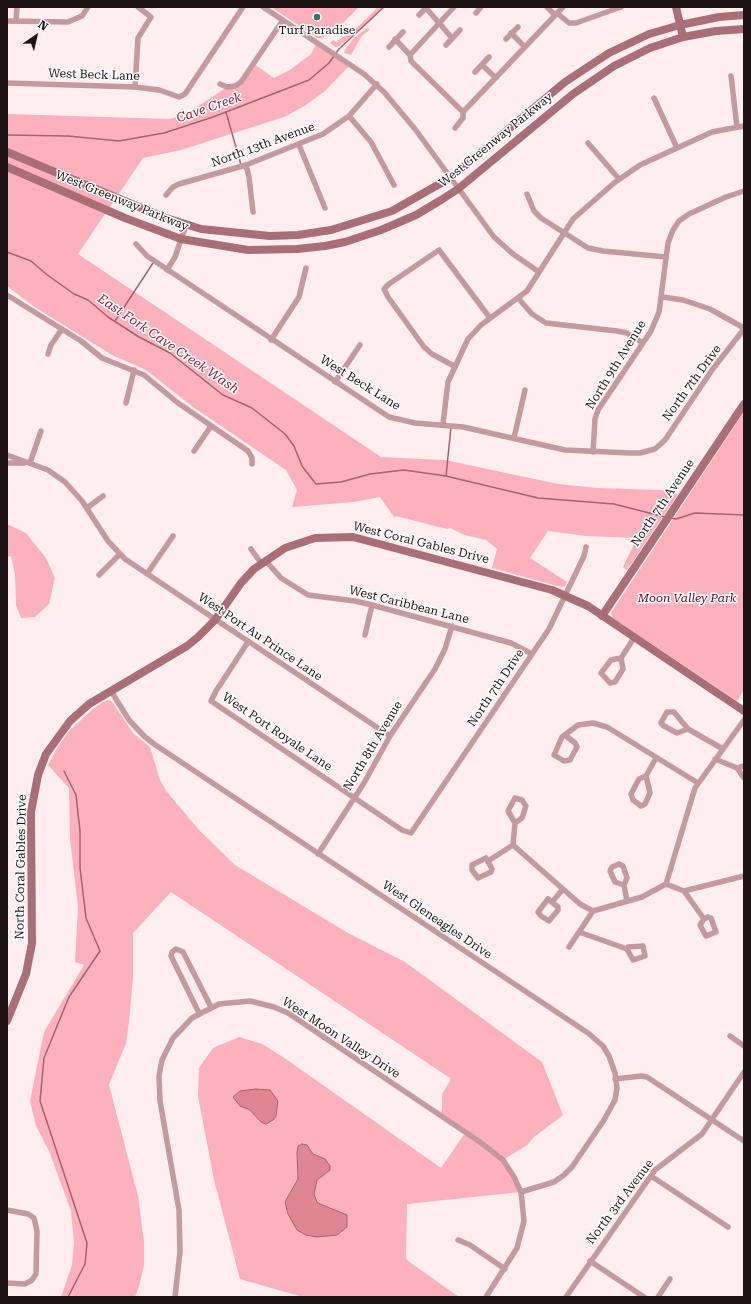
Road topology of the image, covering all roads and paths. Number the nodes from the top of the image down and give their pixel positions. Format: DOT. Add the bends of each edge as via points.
graph roads {
  1 [pos="17,7"];
  2 [pos="88,7"];
  3 [pos="138,7"];
  4 [pos="243,7"];
  5 [pos="263,7"];
  6 [pos="454,7"];
  7 [pos="481,7"];
  8 [pos="547,7"];
  9 [pos="563,7"];
  10 [pos="621,7"];
  11 [pos="676,7"];
  12 [pos="426,8"];
  13 [pos="476,12"];
  14 [pos="556,14"];
  15 [pos="744,14"];
  16 [pos="419,15"];
  17 [pos="283,20"];
  18 [pos="7,21"];
  19 [pos="16,21"];
  20 [pos="439,23"];
  21 [pos="680,25"];
  22 [pos="518,27"];
  23 [pos="744,29"];
  24 [pos="460,30"];
  25 [pos="403,32"];
  26 [pos="512,33"];
  27 [pos="683,37"];
  28 [pos="452,38"];
  29 [pos="395,39"];
  30 [pos="506,39"];
  31 [pos="446,45"];
  32 [pos="388,47"];
  33 [pos="525,47"];
  34 [pos="410,55"];
  35 [pos="489,57"];
  36 [pos="482,65"];
  37 [pos="475,72"];
  38 [pos="731,76"];
  39 [pos="496,78"];
  40 [pos="7,83"];
  41 [pos="220,84"];
  42 [pos="377,84"];
  43 [pos="135,87"];
  44 [pos="654,98"];
  45 [pos="463,112"];
  46 [pos="349,116"];
  47 [pos="744,126"];
  48 [pos="737,127"];
  49 [pos="455,128"];
  50 [pos="588,143"];
  51 [pos="299,145"];
  52 [pos="677,148"];
  53 [pos="7,152"];
  54 [pos="246,165"];
  55 [pos="7,167"];
  56 [pos="450,178"];
  57 [pos="619,179"];
  58 [pos="394,185"];
  59 [pos="458,189"];
  60 [pos="744,191"];
  61 [pos="527,194"];
  62 [pos="166,195"];
  63 [pos="325,208"];
  64 [pos="253,212"];
  65 [pos="186,225"];
  66 [pos="563,233"];
  67 [pos="181,239"];
  68 [pos="136,244"];
  69 [pos="666,257"];
  70 [pos="306,268"];
  71 [pos="167,270"];
  72 [pos="539,272"];
  73 [pos="7,295"];
  74 [pos="662,297"];
  75 [pos="518,298"];
  76 [pos="490,318"];
  77 [pos="744,328"];
  78 [pos="62,329"];
  79 [pos="271,340"];
  80 [pos="643,343"];
  81 [pos="360,345"];
  82 [pos="48,354"];
  83 [pos="454,366"];
  84 [pos="134,370"];
  85 [pos="335,382"];
  86 [pos="525,390"];
  87 [pos="126,403"];
  88 [pos="744,404"];
  89 [pos="443,424"];
  90 [pos="211,426"];
  91 [pos="41,431"];
  92 [pos="514,438"];
  93 [pos="655,449"];
  94 [pos="194,451"];
  95 [pos="593,452"];
  96 [pos="7,455"];
  97 [pos="7,463"];
  98 [pos="30,463"];
  99 [pos="252,464"];
  100 [pos="103,496"];
  101 [pos="87,508"];
  102 [pos="173,536"];
  103 [pos="586,547"];
  104 [pos="251,549"];
  105 [pos="120,554"];
  106 [pos="263,562"];
  107 [pos="147,574"];
  108 [pos="99,575"];
  109 [pos="566,595"];
  110 [pos="372,605"];
  111 [pos="602,616"];
  112 [pos="215,620"];
  113 [pos="452,626"];
  114 [pos="365,635"];
  115 [pos="634,638"];
  116 [pos="248,642"];
  117 [pos="532,654"];
  118 [pos="621,658"];
  119 [pos="111,690"];
  120 [pos="89,704"];
  121 [pos="744,712"];
  122 [pos="744,720"];
  123 [pos="688,729"];
  124 [pos="565,735"];
  125 [pos="390,736"];
  126 [pos="723,749"];
  127 [pos="656,758"];
  128 [pos="716,759"];
  129 [pos="744,766"];
  130 [pos="737,768"];
  131 [pos="646,776"];
  132 [pos="744,778"];
  133 [pos="698,783"];
  134 [pos="354,798"];
  135 [pos="515,823"];
  136 [pos="411,833"];
  137 [pos="512,845"];
  138 [pos="318,854"];
  139 [pos="488,860"];
  140 [pos="744,876"];
  141 [pos="666,884"];
  142 [pos="624,885"];
  143 [pos="563,889"];
  144 [pos="684,890"];
  145 [pos="627,901"];
  146 [pos="552,902"];
  147 [pos="592,911"];
  148 [pos="704,920"];
  149 [pos="580,932"];
  150 [pos="569,947"];
  151 [pos="627,950"];
  152 [pos="211,1007"];
  153 [pos="199,1013"];
  154 [pos="7,1021"];
  155 [pos="730,1036"];
  156 [pos="744,1046"];
  157 [pos="744,1072"];
  158 [pos="615,1079"];
  159 [pos="712,1119"];
  160 [pos="744,1141"];
  161 [pos="651,1176"];
  162 [pos="521,1192"];
  163 [pos="7,1210"];
  164 [pos="728,1227"];
  165 [pos="458,1240"];
  166 [pos="590,1261"];
  167 [pos="505,1269"];
  168 [pos="670,1279"];
  169 [pos="7,1283"];
  170 [pos="174,1297"];
  171 [pos="486,1297"];
  172 [pos="566,1297"];
  173 [pos="644,1297"];
  174 [pos="658,1297"];
  1 -- 19 [label="street"];
  2 -- 19 [label="street" via="82,16 68,22"];
  3 -- 43 [label="street" via="151,17 138,38"];
  4 -- 43 [label="street, West Beck Lane" via="185,94 179,98 159,90"];
  5 -- 17 [label="street"];
  6 -- 20 [label="street"];
  7 -- 13 [label="street"];
  8 -- 14 [label="street"];
  9 -- 14 [label="street"];
  10 -- 14 [label="street" via="576,23 569,23"];
  11 -- 21 [label="main road"];
  12 -- 16 [label="street"];
  12 -- 20 [label="street"];
  14 -- 33 [label="street"];
  15 -- 21 [label="main road, West Greenway Parkway"];
  17 -- 41 [label="street" via="241,82 235,86"];
  17 -- 42 [label="street"];
  18 -- 19 [label="street"];
  20 -- 28 [label="street"];
  20 -- 34 [label="street"];
  21 -- 27 [label="main road"];
  21 -- 56 [label="main road, West Greenway Parkway" via="648,34 588,66 565,82"];
  22 -- 26 [label="street"];
  23 -- 27 [label="main road, West Greenway Parkway"];
  24 -- 28 [label="street"];
  25 -- 29 [label="street"];
  26 -- 30 [label="street"];
  26 -- 33 [label="street"];
  27 -- 59 [label="main road, West Greenway Parkway" via="650,48 596,78"];
  28 -- 31 [label="street"];
  29 -- 32 [label="street"];
  29 -- 34 [label="street"];
  33 -- 39 [label="street"];
  34 -- 45 [label="street" via="411,62"];
  35 -- 36 [label="street"];
  36 -- 37 [label="street"];
  36 -- 39 [label="street"];
  38 -- 48 [label="street"];
  39 -- 45 [label="street"];
  40 -- 43 [label="street, West Beck Lane"];
  42 -- 46 [label="street, North 13th Avenue"];
  42 -- 56 [label="street" via="399,107"];
  44 -- 52 [label="street"];
  45 -- 49 [label="street" via="463,118"];
  46 -- 51 [label="street, North 13th Avenue" via="323,134"];
  46 -- 58 [label="street" via="374,147"];
  47 -- 48 [label="street"];
  48 -- 52 [label="street" via="717,130"];
  50 -- 57 [label="street"];
  51 -- 54 [label="street, North 13th Avenue"];
  51 -- 63 [label="street"];
  52 -- 57 [label="street" via="640,165"];
  53 -- 65 [label="main road, West Greenway Parkway"];
  54 -- 62 [label="street, North 13th Avenue" via="179,184"];
  54 -- 64 [label="street"];
  55 -- 67 [label="main road, West Greenway Parkway" via="125,218"];
  56 -- 59 [label="street"];
  56 -- 65 [label="main road, West Greenway Parkway" via="392,211 331,230 270,236"];
  57 -- 66 [label="street" via="577,215"];
  59 -- 67 [label="main road, West Greenway Parkway" via="421,212 399,222 352,240 325,246 248,250"];
  59 -- 72 [label="street" via="501,244"];
  60 -- 69 [label="street, North 9th Avenue" via="684,218 669,236"];
  61 -- 66 [label="street" via="534,211"];
  65 -- 67 [label="street"];
  66 -- 69 [label="street" via="594,250"];
  66 -- 72 [label="street"];
  67 -- 71 [label="street"];
  68 -- 71 [label="street, West Beck Lane" via="142,252"];
  69 -- 74 [label="street, North 9th Avenue"];
  70 -- 79 [label="street" via="299,297"];
  71 -- 79 [label="street, West Beck Lane"];
  72 -- 75 [label="street"];
  73 -- 78 [label="street"];
  74 -- 77 [label="street" via="683,300 710,309"];
  74 -- 80 [label="street, North 9th Avenue" via="656,322"];
  75 -- 76 [label="street"];
  75 -- 80 [label="street" via="532,314 546,323 627,333"];
  76 -- 83 [label="street" via="472,334"];
  76 -- 83 [label="street" via="439,250 384,289 424,347"];
  77 -- 93 [label="street, North 7th Drive" via="665,440"];
  78 -- 82 [label="street"];
  78 -- 84 [label="street" via="106,360"];
  79 -- 85 [label="street, West Beck Lane"];
  80 -- 95 [label="street, North 9th Avenue" via="596,415"];
  81 -- 85 [label="street"];
  83 -- 89 [label="street" via="446,390"];
  84 -- 87 [label="street"];
  84 -- 90 [label="street" via="144,374 175,401"];
  85 -- 89 [label="street, West Beck Lane" via="389,417 415,423"];
  86 -- 92 [label="street"];
  88 -- 111 [label="main road, North 7th Avenue"];
  89 -- 92 [label="street, West Beck Lane"];
  90 -- 94 [label="street"];
  90 -- 99 [label="street" via="248,451"];
  91 -- 98 [label="street"];
  92 -- 95 [label="street, West Beck Lane" via="556,448"];
  93 -- 95 [label="street, West Beck Lane" via="640,453"];
  96 -- 98 [label="street, West Port Au Prince Lane"];
  97 -- 98 [label="street, West Port Au Prince Lane"];
  98 -- 101 [label="street, West Port Au Prince Lane" via="58,477 74,491"];
  100 -- 101 [label="street"];
  101 -- 105 [label="street, West Port Au Prince Lane" via="108,541"];
  102 -- 107 [label="street"];
  103 -- 109 [label="street, North 7th Drive"];
  104 -- 106 [label="street"];
  105 -- 107 [label="street, West Port Au Prince Lane"];
  105 -- 108 [label="street"];
  106 -- 109 [label="main road, West Coral Gables Drive" via="286,548 307,540 353,537"];
  106 -- 110 [label="street, West Caribbean Lane" via="281,578 308,595"];
  106 -- 112 [label="main road, West Coral Gables Drive" via="241,583"];
  107 -- 112 [label="street, West Port Au Prince Lane"];
  109 -- 111 [label="main road, West Coral Gables Drive"];
  109 -- 117 [label="street, North 7th Drive" via="554,622"];
  110 -- 113 [label="street, West Caribbean Lane"];
  110 -- 114 [label="street"];
  111 -- 115 [label="main road, West Coral Gables Drive"];
  112 -- 116 [label="street, West Port Au Prince Lane"];
  112 -- 119 [label="main road, West Coral Gables Drive" via="187,646"];
  113 -- 117 [label="street, West Caribbean Lane" via="517,645"];
  113 -- 125 [label="street, North 8th Avenue" via="446,649 436,669"];
  115 -- 118 [label="street"];
  115 -- 121 [label="main road, West Coral Gables Drive"];
  116 -- 125 [label="street, West Port Au Prince Lane"];
  116 -- 134 [label="street, West Port Royale Lane" via="211,701"];
  117 -- 136 [label="street, North 7th Drive"];
  118 -- 118 [label="street" via="611,660 601,673 610,683 615,682 623,669"];
  119 -- 120 [label="main road, West Coral Gables Drive"];
  119 -- 138 [label="street, West Gleneagles Drive" via="129,720 144,736"];
  120 -- 154 [label="main road, North Coral Gables Drive" via="58,736 43,760 38,775 31,812 32,943 26,974"];
  122 -- 126 [label="street"];
  123 -- 123 [label="street" via="674,712 667,712 661,723 677,733"];
  123 -- 126 [label="street"];
  124 -- 124 [label="street" via="577,747 567,762 554,755"];
  124 -- 127 [label="street" via="583,723 597,724 607,727"];
  125 -- 134 [label="street, North 8th Avenue"];
  126 -- 128 [label="street"];
  127 -- 131 [label="street"];
  127 -- 133 [label="street"];
  128 -- 130 [label="street"];
  128 -- 133 [label="street"];
  129 -- 130 [label="street"];
  130 -- 132 [label="street"];
  131 -- 131 [label="street" via="650,793 645,804 641,806 632,800 631,794 639,779"];
  133 -- 141 [label="street" via="690,798"];
  134 -- 136 [label="street, West Port Royale Lane" via="402,830"];
  134 -- 138 [label="street, North 8th Avenue"];
  135 -- 137 [label="street"];
  137 -- 139 [label="street"];
  137 -- 143 [label="street"];
  138 -- 158 [label="street, West Gleneagles Drive" via="588,1033 603,1046 609,1056"];
  140 -- 144 [label="street"];
  141 -- 144 [label="street"];
  141 -- 145 [label="street"];
  142 -- 145 [label="street"];
  143 -- 146 [label="street"];
  143 -- 147 [label="street"];
  144 -- 148 [label="street"];
  145 -- 147 [label="street"];
  147 -- 149 [label="street"];
  149 -- 150 [label="street"];
  149 -- 151 [label="street"];
  152 -- 153 [label="street, West Moon Valley Drive"];
  152 -- 153 [label="street" via="183,952 179,948 173,950 171,956"];
  152 -- 162 [label="street, West Moon Valley Drive" via="250,1001 288,1013 495,1154 510,1171"];
  153 -- 170 [label="street, West Moon Valley Drive" via="173,1038 162,1060 159,1076 160,1101 179,1210 180,1252"];
  155 -- 156 [label="street"];
  157 -- 159 [label="street, North 3rd Avenue"];
  158 -- 159 [label="street" via="647,1077"];
  158 -- 162 [label="street, West Gleneagles Drive" via="615,1100 572,1167 554,1182"];
  159 -- 160 [label="street"];
  159 -- 161 [label="street, North 3rd Avenue" via="697,1139 666,1160"];
  161 -- 164 [label="street"];
  161 -- 166 [label="street, North 3rd Avenue"];
  162 -- 167 [label="street, West Moon Valley Drive" via="524,1208 522,1232 517,1248"];
  163 -- 169 [label="street" via="28,1214 34,1218 37,1231 36,1274 25,1284"];
  165 -- 167 [label="street" via="470,1245"];
  166 -- 172 [label="street, North 3rd Avenue"];
  166 -- 173 [label="street"];
  167 -- 171 [label="street, West Moon Valley Drive"];
  168 -- 174 [label="street"];
}
